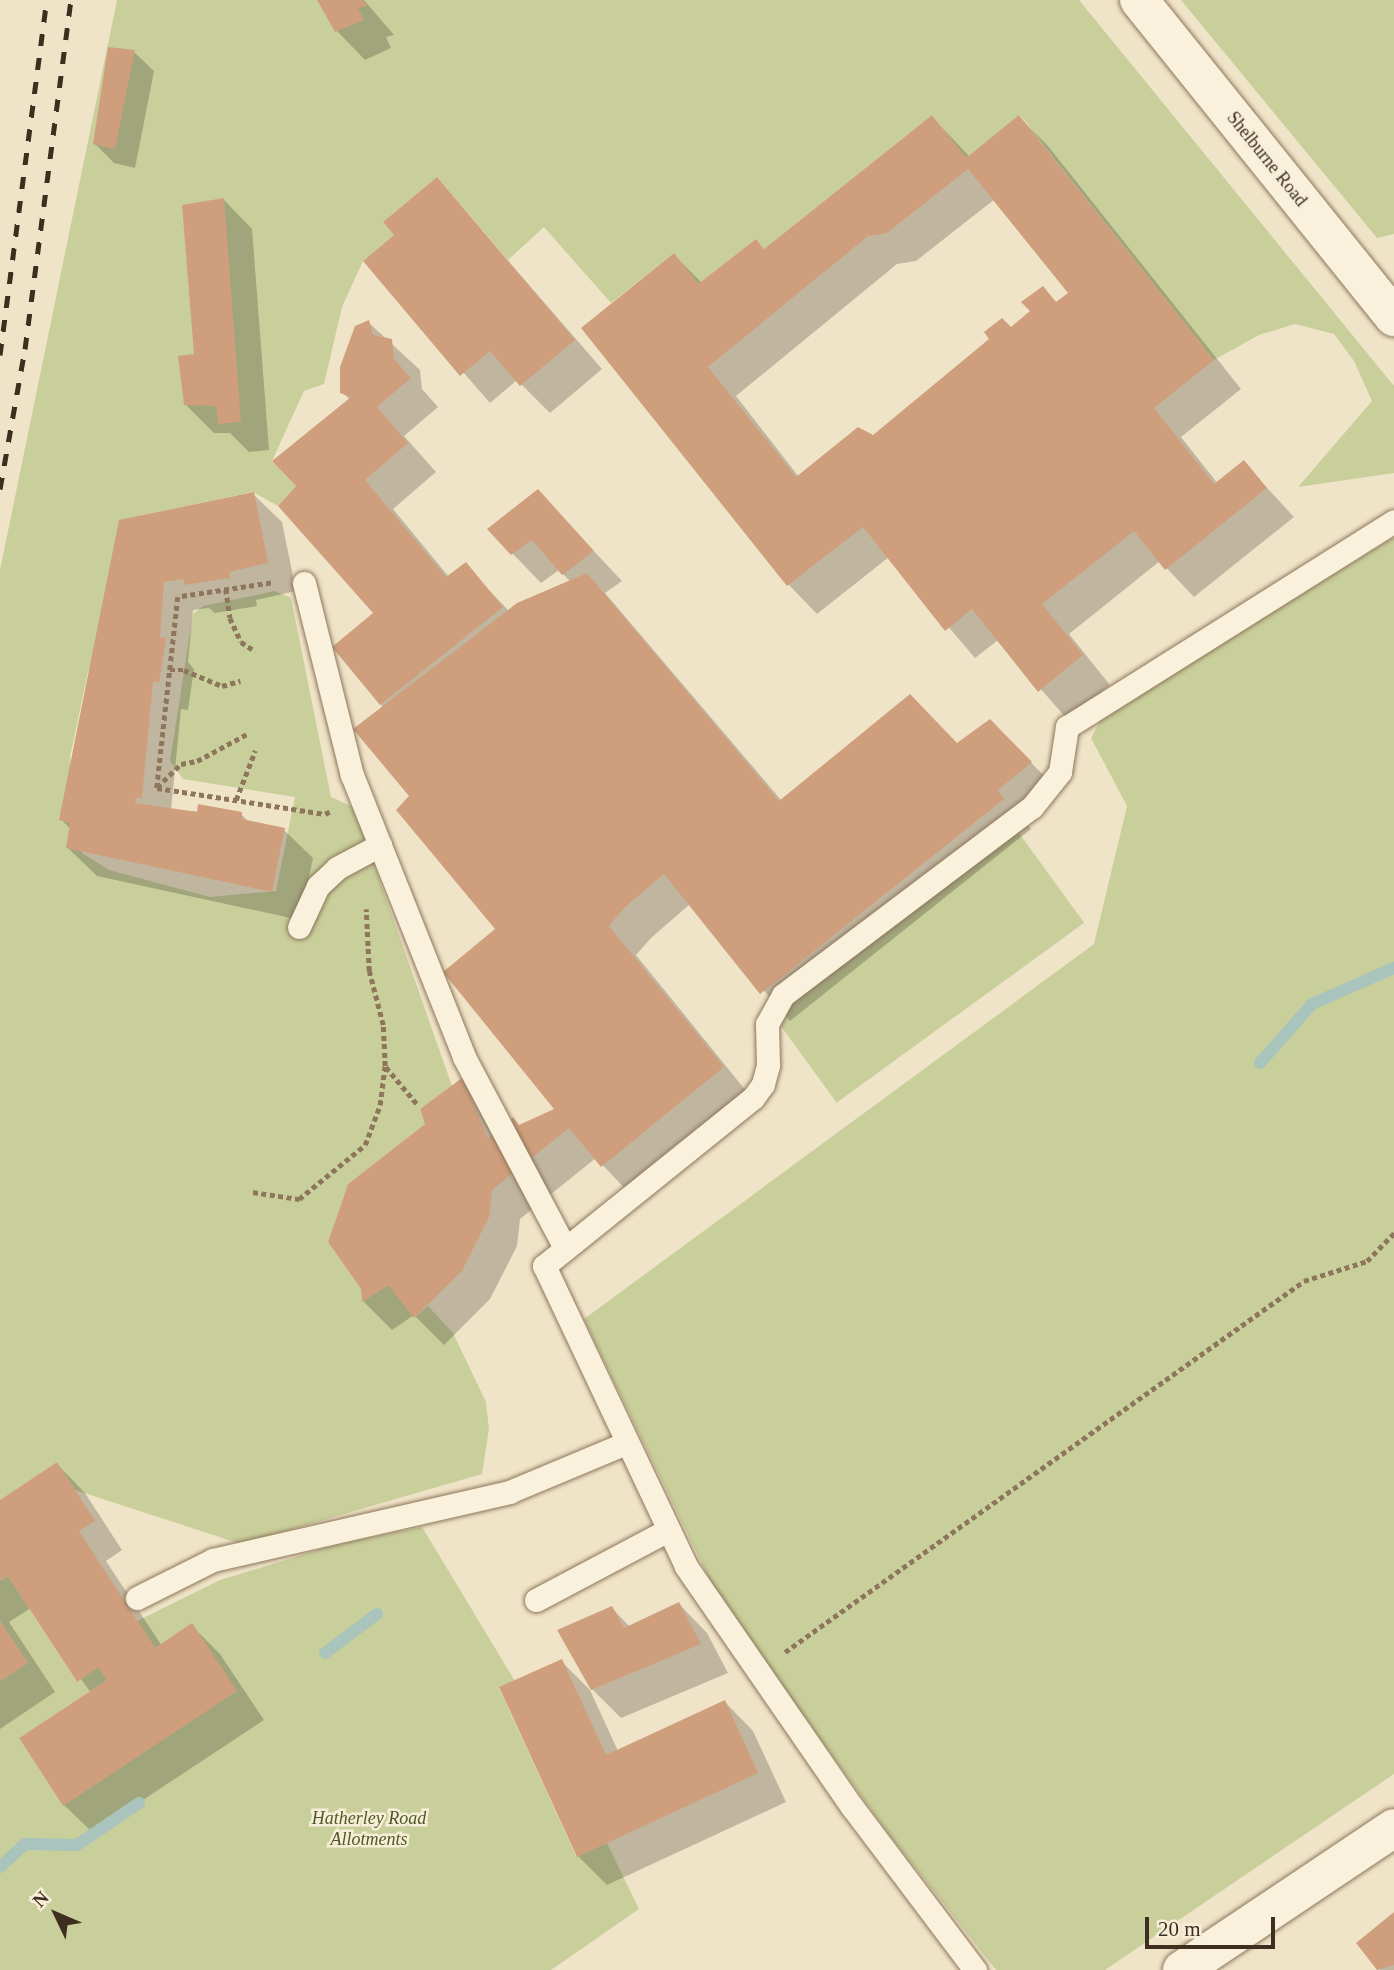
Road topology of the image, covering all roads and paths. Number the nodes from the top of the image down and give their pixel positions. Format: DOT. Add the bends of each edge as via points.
graph roads {
  1 [pos="1139,0"];
  2 [pos="1394,317"];
  3 [pos="1394,522"];
  4 [pos="304,583"];
  5 [pos="226,589"];
  6 [pos="255,651"];
  7 [pos="170,670"];
  8 [pos="240,681"];
  9 [pos="247,734"];
  10 [pos="256,751"];
  11 [pos="157,788"];
  12 [pos="236,800"];
  13 [pos="362,800"];
  14 [pos="380,845"];
  15 [pos="357,857"];
  16 [pos="299,927"];
  17 [pos="385,1066"];
  18 [pos="417,1104"];
  19 [pos="253,1192"];
  20 [pos="1394,1233"];
  21 [pos="565,1248"];
  22 [pos="626,1443"];
  23 [pos="668,1530"];
  24 [pos="137,1598"];
  25 [pos="536,1600"];
  26 [pos="758,1671"];
  27 [pos="1394,1828"];
  28 [pos="975,1970"];
  29 [pos="1182,1970"];
  1 -- 2 [label="street, Shelburne Road"];
  3 -- 21 [label="lane" via="1067,727 1060,772 1032,807 783,995 767,1024 768,1065 764,1084 753,1098"];
  4 -- 5 [label="path"];
  4 -- 13 [label="lane"];
  5 -- 6 [label="path" via="230,618 241,642"];
  5 -- 7 [label="path" via="178,597"];
  7 -- 8 [label="path" via="184,670 222,685"];
  7 -- 11 [label="path"];
  9 -- 11 [label="path" via="197,761 181,764"];
  10 -- 12 [label="path"];
  11 -- 12 [label="path"];
  12 -- 13 [label="path" via="325,814"];
  13 -- 14 [label="lane"];
  14 -- 15 [label="lane"];
  14 -- 21 [label="lane" via="464,1057"];
  15 -- 16 [label="lane" via="318,886"];
  15 -- 17 [label="path"];
  17 -- 18 [label="path"];
  17 -- 19 [label="path" via="380,1105 365,1145 299,1199"];
  20 -- 26 [label="path" via="1367,1261 1304,1281"];
  21 -- 22 [label="lane" via="544,1266"];
  22 -- 23 [label="lane"];
  22 -- 24 [label="lane" via="509,1492 213,1560"];
  23 -- 25 [label="lane"];
  23 -- 26 [label="lane" via="686,1566"];
  26 -- 28 [label="lane" via="852,1807"];
  27 -- 29 [label="street"];
}
